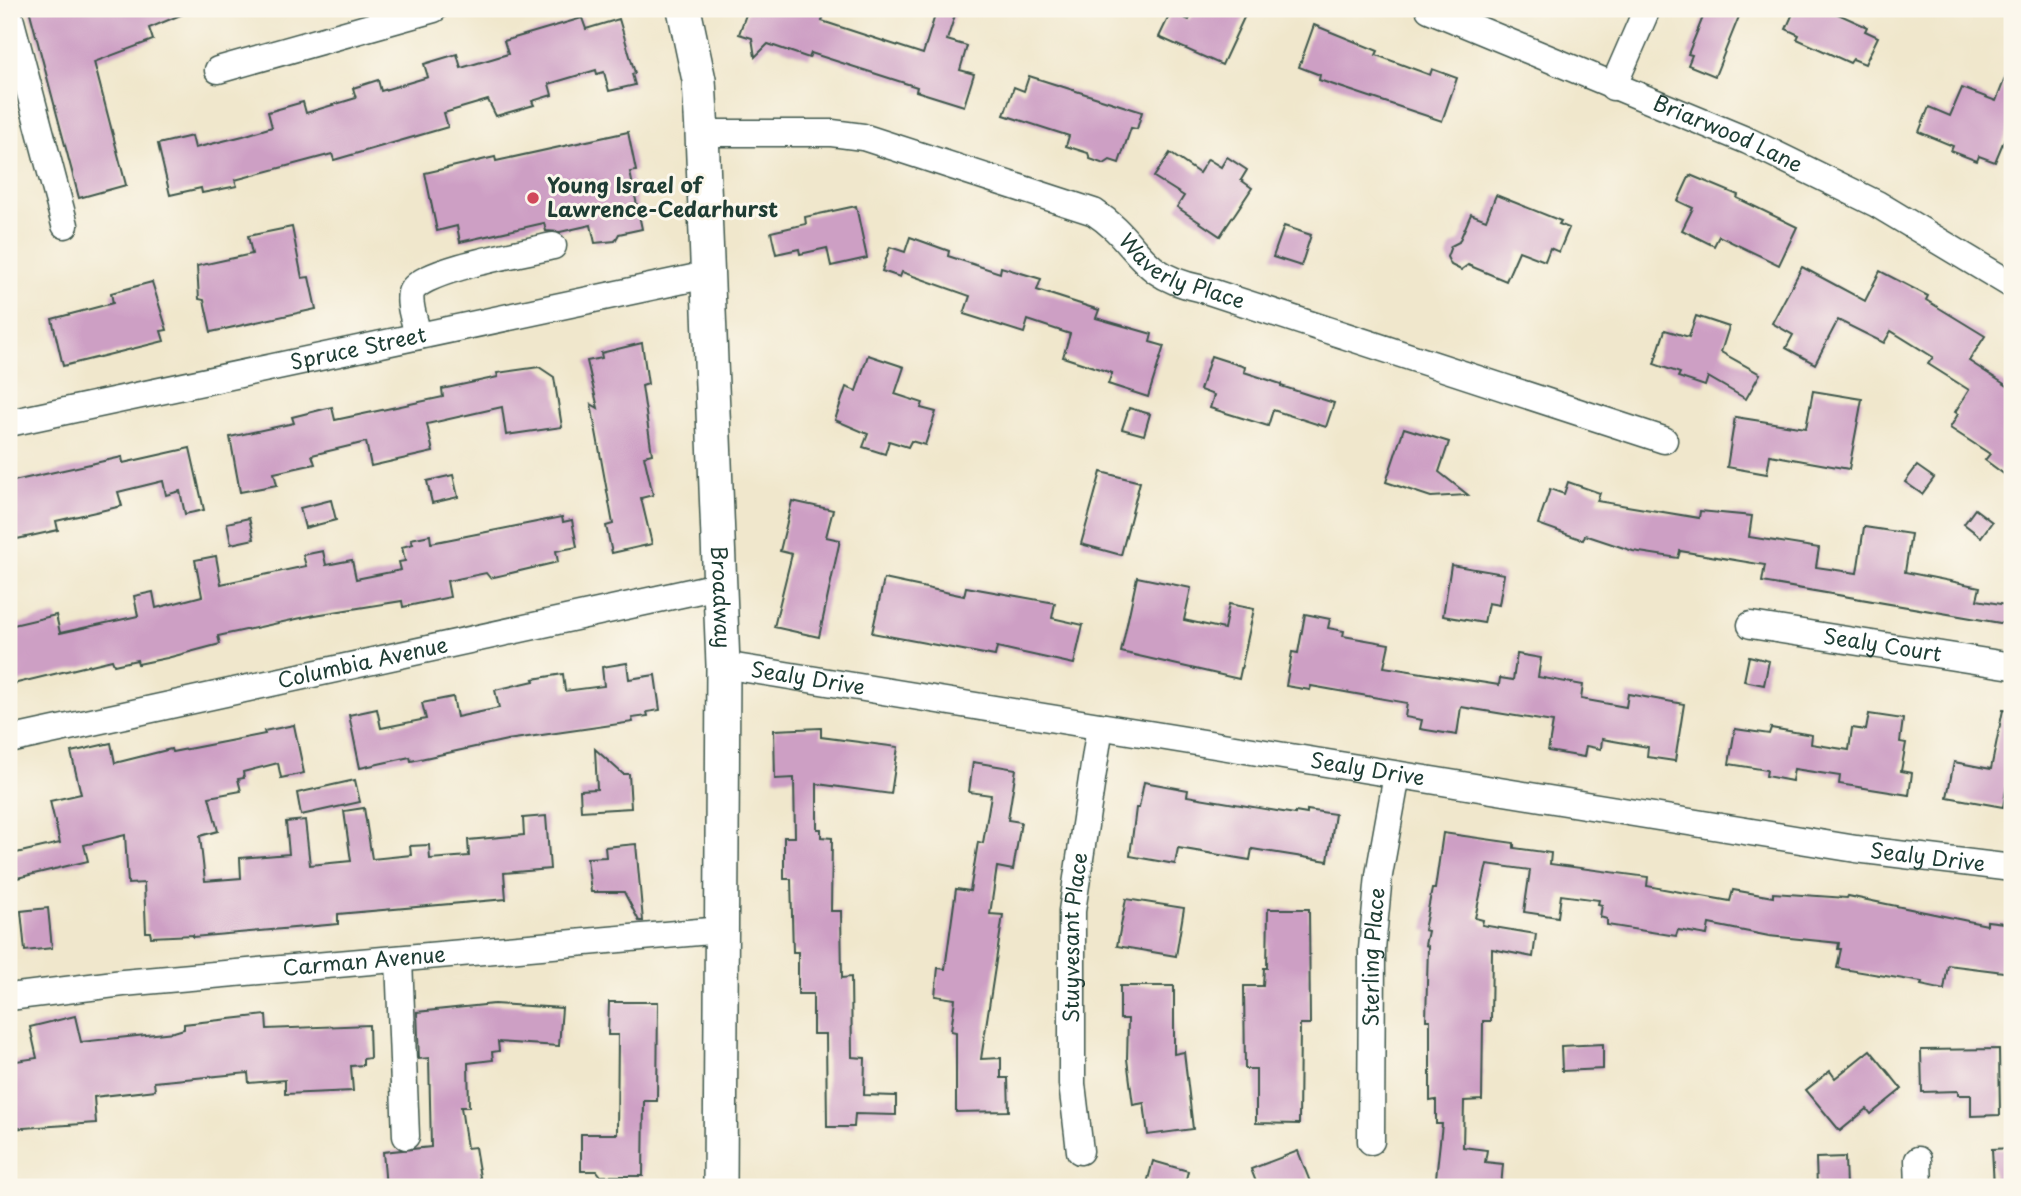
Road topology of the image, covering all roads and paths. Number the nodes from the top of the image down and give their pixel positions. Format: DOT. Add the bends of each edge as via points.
graph roads {
  1 [pos="434,9"];
  2 [pos="684,9"];
  3 [pos="1429,9"];
  4 [pos="1647,9"];
  5 [pos="9,14"];
  6 [pos="218,70"];
  7 [pos="1614,87"];
  8 [pos="702,133"];
  9 [pos="65,225"];
  10 [pos="553,246"];
  11 [pos="707,275"];
  12 [pos="2012,285"];
  13 [pos="418,336"];
  14 [pos="9,423"];
  15 [pos="1664,440"];
  16 [pos="718,586"];
  17 [pos="1751,625"];
  18 [pos="723,665"];
  19 [pos="2012,666"];
  20 [pos="1100,726"];
  21 [pos="9,740"];
  22 [pos="1397,775"];
  23 [pos="2012,868"];
  24 [pos="721,930"];
  25 [pos="399,958"];
  26 [pos="9,997"];
  27 [pos="406,1136"];
  28 [pos="1371,1141"];
  29 [pos="1080,1151"];
  30 [pos="1917,1160"];
  31 [pos="720,1187"];
  32 [pos="1919,1187"];
  1 -- 6 [label="street"];
  2 -- 8 [label="main road, Broadway" via="699,80"];
  3 -- 7 [label="street, Briarwood Lane"];
  4 -- 7 [label="street"];
  5 -- 9 [label="street"];
  7 -- 12 [label="street, Briarwood Lane" via="1748,141 1877,204"];
  8 -- 11 [label="main road, Broadway"];
  8 -- 15 [label="street, Waverly Place" via="863,137 1094,212 1109,222 1151,270 1175,283"];
  10 -- 13 [label="street" via="417,282 410,294"];
  11 -- 13 [label="street, Spruce Street"];
  11 -- 16 [label="main road, Broadway"];
  13 -- 14 [label="street, Spruce Street"];
  16 -- 18 [label="main road, Broadway"];
  16 -- 21 [label="street, Columbia Avenue"];
  17 -- 19 [label="street, Sealy Court"];
  18 -- 20 [label="street, Sealy Drive"];
  18 -- 24 [label="main road, Broadway"];
  20 -- 22 [label="street, Sealy Drive"];
  20 -- 29 [label="street, Stuyvesant Place" via="1072,911 1072,1084"];
  22 -- 23 [label="street, Sealy Drive" via="1856,849"];
  22 -- 28 [label="street, Sterling Place" via="1379,875 1372,950"];
  24 -- 25 [label="street, Carman Avenue"];
  24 -- 31 [label="main road, Broadway"];
  25 -- 26 [label="street, Carman Avenue"];
  25 -- 27 [label="street"];
  30 -- 32 [label="street"];
}
